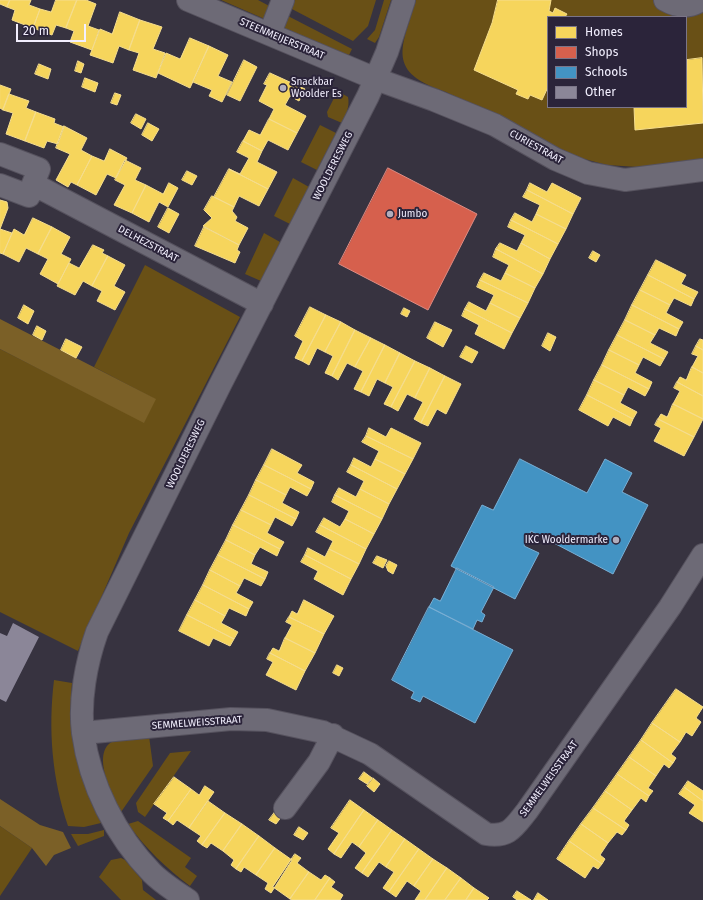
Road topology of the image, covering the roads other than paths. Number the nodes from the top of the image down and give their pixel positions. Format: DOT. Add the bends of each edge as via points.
graph roads {
  1 [pos="188,0"];
  2 [pos="283,0"];
  3 [pos="404,0"];
  4 [pos="665,0"];
  5 [pos="701,0"];
  6 [pos="270,33"];
  7 [pos="376,79"];
  8 [pos="0,154"];
  9 [pos="703,170"];
  10 [pos="33,184"];
  11 [pos="0,185"];
  12 [pos="262,304"];
  13 [pos="703,555"];
  14 [pos="83,733"];
  15 [pos="333,735"];
  16 [pos="285,808"];
  17 [pos="188,900"];
  1 -- 6 [label="street, STEENMEIJERSTRAAT"];
  2 -- 6 [label="street"];
  3 -- 7 [label="street, WOOLDERESWEG"];
  4 -- 5 [label="street" via="686,6"];
  6 -- 7 [label="street, STEENMEIJERSTRAAT"];
  7 -- 9 [label="street, CURIESTRAAT" via="495,125 588,174 625,180"];
  7 -- 12 [label="street, WOOLDERESWEG"];
  8 -- 10 [label="street" via="39,169"];
  10 -- 11 [label="street" via="29,196"];
  10 -- 12 [label="street, DELHEZSTRAAT"];
  12 -- 14 [label="street, WOOLDERESWEG" via="97,632 90,652 85,688"];
  13 -- 15 [label="street, SEMMELWEISSTRAAT" via="666,613 527,811 506,833 498,836 486,834 370,754"];
  14 -- 15 [label="street, SEMMELWEISSTRAAT" via="231,719 280,722"];
  14 -- 17 [label="street, WOOLDERESWEG" via="99,791 113,820 130,847 153,874"];
  15 -- 16 [label="street" via="318,762"];
}
